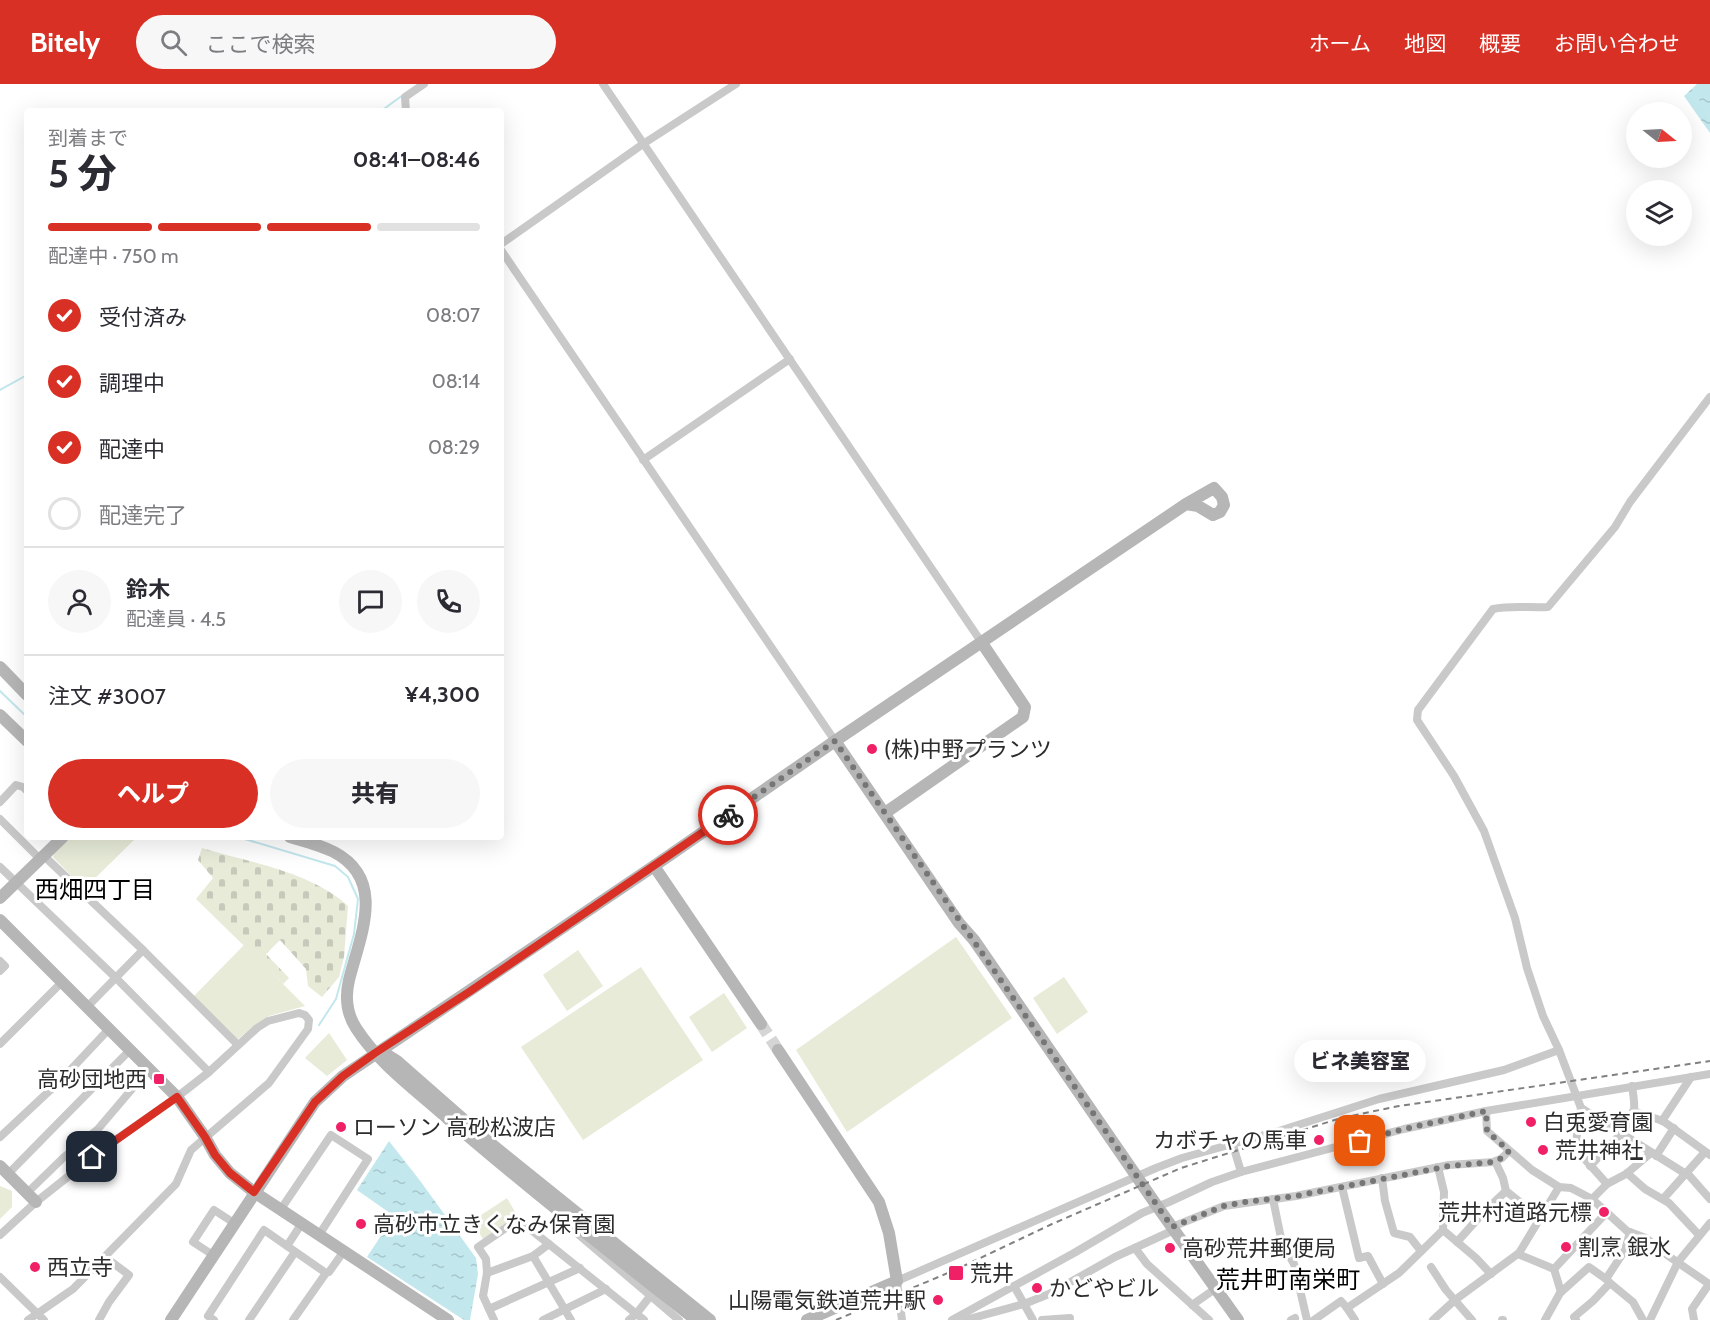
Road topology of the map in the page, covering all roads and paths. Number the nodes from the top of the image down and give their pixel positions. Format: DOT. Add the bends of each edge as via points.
graph roads {
  1 [pos="424,84"];
  2 [pos="603,84"];
  3 [pos="736,84"];
  4 [pos="406,108"];
  5 [pos="644,144"];
  6 [pos="504,242"];
  7 [pos="504,254"];
  8 [pos="790,359"];
  9 [pos="1710,397"];
  10 [pos="643,460"];
  11 [pos="1186,504"];
  12 [pos="982,643"];
  13 [pos="0,667"];
  14 [pos="24,692"];
  15 [pos="0,715"];
  16 [pos="24,738"];
  17 [pos="835,741"];
  18 [pos="24,789"];
  19 [pos="0,802"];
  20 [pos="885,813"];
  21 [pos="0,819"];
  22 [pos="60,840"];
  23 [pos="299,840"];
  24 [pos="42,857"];
  25 [pos="654,866"];
  26 [pos="0,867"];
  27 [pos="16,883"];
  28 [pos="0,898"];
  29 [pos="0,920"];
  30 [pos="143,950"];
  31 [pos="0,961"];
  32 [pos="0,971"];
  33 [pos="116,978"];
  34 [pos="62,982"];
  35 [pos="87,1007"];
  36 [pos="761,1024"];
  37 [pos="109,1029"];
  38 [pos="0,1044"];
  39 [pos="238,1046"];
  40 [pos="130,1050"];
  41 [pos="778,1050"];
  42 [pos="1559,1050"];
  43 [pos="375,1053"];
  44 [pos="149,1069"];
  45 [pos="209,1072"];
  46 [pos="1710,1074"];
  47 [pos="1691,1077"];
  48 [pos="1632,1086"];
  49 [pos="1577,1095"];
  50 [pos="177,1097"];
  51 [pos="1581,1108"];
  52 [pos="1486,1111"];
  53 [pos="1633,1112"];
  54 [pos="1662,1121"];
  55 [pos="1674,1128"];
  56 [pos="1621,1133"];
  57 [pos="0,1137"];
  58 [pos="205,1137"];
  59 [pos="1233,1145"];
  60 [pos="1509,1151"];
  61 [pos="1654,1154"];
  62 [pos="1708,1154"];
  63 [pos="490,1155"];
  64 [pos="1495,1161"];
  65 [pos="1590,1166"];
  66 [pos="1438,1167"];
  67 [pos="4,1170"];
  68 [pos="51,1172"];
  69 [pos="1241,1172"];
  70 [pos="1627,1173"];
  71 [pos="1686,1174"];
  72 [pos="1137,1177"];
  73 [pos="1382,1178"];
  74 [pos="61,1182"];
  75 [pos="1607,1184"];
  76 [pos="1559,1186"];
  77 [pos="1342,1187"];
  78 [pos="1506,1191"];
  79 [pos="254,1192"];
  80 [pos="32,1197"];
  81 [pos="1592,1199"];
  82 [pos="1663,1199"];
  83 [pos="1710,1199"];
  84 [pos="1273,1200"];
  85 [pos="1157,1206"];
  86 [pos="281,1209"];
  87 [pos="1607,1212"];
  88 [pos="1540,1218"];
  89 [pos="234,1223"];
  90 [pos="302,1223"];
  91 [pos="1710,1223"];
  92 [pos="1173,1228"];
  93 [pos="1443,1230"];
  94 [pos="1630,1232"];
  95 [pos="0,1235"];
  96 [pos="319,1235"];
  97 [pos="1699,1235"];
  98 [pos="1457,1242"];
  99 [pos="549,1244"];
  100 [pos="1135,1248"];
  101 [pos="291,1249"];
  102 [pos="344,1251"];
  103 [pos="1421,1251"];
  104 [pos="1301,1254"];
  105 [pos="1518,1254"];
  106 [pos="213,1255"];
  107 [pos="533,1256"];
  108 [pos="105,1257"];
  109 [pos="1292,1258"];
  110 [pos="1678,1262"];
  111 [pos="636,1267"];
  112 [pos="1431,1267"];
  113 [pos="580,1268"];
  114 [pos="1554,1269"];
  115 [pos="326,1273"];
  116 [pos="487,1273"];
  117 [pos="1491,1274"];
  118 [pos="0,1277"];
  119 [pos="897,1281"];
  120 [pos="1608,1281"];
  121 [pos="548,1283"];
  122 [pos="1383,1284"];
  123 [pos="1014,1286"];
  124 [pos="606,1289"];
  125 [pos="1215,1289"];
  126 [pos="1562,1292"];
  127 [pos="651,1295"];
  128 [pos="1455,1300"];
  129 [pos="1024,1304"];
  130 [pos="1192,1305"];
  131 [pos="1347,1308"];
  132 [pos="489,1309"];
  133 [pos="564,1311"];
  134 [pos="637,1313"];
  135 [pos="41,1317"];
  136 [pos="1070,1318"];
  137 [pos="28,1320"];
  138 [pos="99,1320"];
  139 [pos="171,1320"];
  140 [pos="214,1320"];
  141 [pos="249,1320"];
  142 [pos="293,1320"];
  143 [pos="448,1320"];
  144 [pos="494,1320"];
  145 [pos="543,1320"];
  146 [pos="571,1320"];
  147 [pos="629,1320"];
  148 [pos="644,1320"];
  149 [pos="679,1320"];
  150 [pos="696,1320"];
  151 [pos="710,1320"];
  152 [pos="807,1320"];
  153 [pos="902,1320"];
  154 [pos="952,1320"];
  155 [pos="965,1320"];
  156 [pos="1033,1320"];
  157 [pos="1042,1320"];
  158 [pos="1209,1320"];
  159 [pos="1238,1320"];
  160 [pos="1307,1320"];
  161 [pos="1314,1320"];
  162 [pos="1355,1320"];
  163 [pos="1433,1320"];
  164 [pos="1472,1320"];
  165 [pos="1545,1320"];
  166 [pos="1576,1320"];
  167 [pos="1643,1320"];
  168 [pos="1650,1320"];
  169 [pos="1694,1320"];
  1 -- 4 [label="street" via="405,97"];
  2 -- 5 [label="street"];
  3 -- 5 [label="street"];
  5 -- 6 [label="street"];
  5 -- 8 [label="street"];
  7 -- 10 [label="street"];
  8 -- 10 [label="street"];
  8 -- 12 [label="street"];
  9 -- 42 [label="street" via="1615,527 1548,607 1493,609 1418,710 1417,720 1484,831 1515,918 1543,1016"];
  10 -- 17 [label="street"];
  11 -- 11 [label="street" via="1214,488 1224,505 1213,515"];
  11 -- 12 [label="street"];
  12 -- 17 [label="street"];
  12 -- 20 [label="street" via="1025,707 1023,717"];
  13 -- 14 [label="street"];
  15 -- 16 [label="street"];
  17 -- 20 [label="street"];
  17 -- 25 [label="street"];
  18 -- 19 [label="street" via="16,785"];
  20 -- 72 [label="street"];
  21 -- 24 [label="street"];
  22 -- 24 [label="street"];
  23 -- 43 [label="street" via="344,858 364,884 366,915 346,991 350,1017"];
  24 -- 27 [label="street"];
  24 -- 30 [label="street"];
  25 -- 36 [label="street"];
  25 -- 43 [label="street"];
  26 -- 27 [label="street"];
  27 -- 28 [label="street"];
  27 -- 33 [label="street"];
  29 -- 34 [label="street"];
  30 -- 33 [label="street"];
  30 -- 39 [label="street"];
  31 -- 32 [label="street" via="5,966"];
  33 -- 35 [label="street"];
  33 -- 45 [label="street"];
  34 -- 35 [label="street"];
  34 -- 38 [label="street"];
  35 -- 37 [label="street"];
  37 -- 40 [label="street"];
  37 -- 57 [label="street"];
  39 -- 45 [label="street"];
  39 -- 58 [label="street" via="268,1021 299,1013 309,1020 308,1029 269,1083"];
  40 -- 44 [label="street"];
  40 -- 67 [label="street"];
  41 -- 119 [label="street" via="879,1202"];
  42 -- 49 [label="street"];
  42 -- 59 [label="street" via="1504,1070 1379,1099"];
  43 -- 63 [label="street"];
  43 -- 79 [label="street" via="315,1102"];
  43 -- 111 [label="street" via="397,1061"];
  44 -- 50 [label="street"];
  44 -- 68 [label="street" via="98,1130"];
  45 -- 50 [label="street"];
  46 -- 47 [label="street"];
  47 -- 48 [label="street"];
  47 -- 54 [label="street"];
  48 -- 49 [label="street"];
  48 -- 53 [label="street"];
  49 -- 51 [label="street"];
  49 -- 52 [label="street"];
  50 -- 58 [label="street"];
  50 -- 74 [label="street"];
  51 -- 56 [label="street"];
  51 -- 65 [label="street" via="1575,1148"];
  52 -- 60 [label="street" via="1487,1131"];
  52 -- 69 [label="street"];
  53 -- 54 [label="street"];
  53 -- 56 [label="street"];
  54 -- 55 [label="street"];
  55 -- 61 [label="street"];
  55 -- 62 [label="street"];
  56 -- 61 [label="street"];
  56 -- 65 [label="street"];
  58 -- 79 [label="street" via="230,1173"];
  58 -- 108 [label="street" via="191,1150 176,1184"];
  59 -- 69 [label="street"];
  59 -- 72 [label="street" via="1182,1158"];
  60 -- 64 [label="street"];
  60 -- 76 [label="street"];
  61 -- 70 [label="street"];
  61 -- 71 [label="street"];
  62 -- 71 [label="street"];
  63 -- 111 [label="street"];
  63 -- 127 [label="street" via="502,1171"];
  64 -- 66 [label="street"];
  64 -- 78 [label="street"];
  65 -- 75 [label="street"];
  66 -- 73 [label="street"];
  66 -- 93 [label="street" via="1444,1192"];
  67 -- 80 [label="street"];
  68 -- 74 [label="street"];
  68 -- 80 [label="street"];
  69 -- 85 [label="street"];
  70 -- 75 [label="street"];
  70 -- 82 [label="street"];
  71 -- 82 [label="street"];
  71 -- 83 [label="street"];
  72 -- 85 [label="street"];
  72 -- 119 [label="street"];
  73 -- 77 [label="street"];
  73 -- 103 [label="street" via="1394,1233 1410,1237"];
  74 -- 80 [label="street"];
  75 -- 81 [label="street"];
  76 -- 81 [label="street"];
  76 -- 88 [label="street"];
  77 -- 84 [label="street"];
  77 -- 122 [label="street" via="1359,1258 1368,1256"];
  78 -- 88 [label="street"];
  78 -- 98 [label="street"];
  79 -- 86 [label="street"];
  79 -- 89 [label="street"];
  80 -- 95 [label="street"];
  81 -- 87 [label="street"];
  82 -- 97 [label="street"];
  84 -- 92 [label="street" via="1224,1206"];
  84 -- 109 [label="street" via="1282,1243"];
  85 -- 92 [label="street"];
  85 -- 123 [label="street"];
  86 -- 90 [label="street"];
  86 -- 96 [label="street" via="331,1135 368,1159"];
  87 -- 94 [label="street"];
  87 -- 114 [label="street"];
  88 -- 105 [label="street"];
  89 -- 106 [label="street"];
  89 -- 106 [label="street" via="214,1210 193,1242"];
  90 -- 96 [label="street"];
  90 -- 101 [label="street"];
  91 -- 97 [label="street"];
  92 -- 100 [label="street"];
  92 -- 125 [label="street"];
  93 -- 98 [label="street"];
  93 -- 103 [label="street"];
  94 -- 110 [label="street" via="1646,1238"];
  94 -- 120 [label="street"];
  96 -- 102 [label="street"];
  97 -- 110 [label="street"];
  98 -- 117 [label="street"];
  99 -- 107 [label="street"];
  99 -- 113 [label="street"];
  99 -- 116 [label="street" via="520,1221 513,1223 478,1247 486,1258"];
  100 -- 129 [label="street"];
  100 -- 130 [label="street"];
  101 -- 115 [label="street"];
  101 -- 140 [label="street" via="264,1230 208,1316"];
  101 -- 141 [label="street"];
  102 -- 115 [label="street"];
  102 -- 143 [label="street"];
  103 -- 122 [label="street"];
  104 -- 109 [label="street"];
  105 -- 114 [label="street"];
  105 -- 117 [label="street"];
  106 -- 139 [label="street"];
  107 -- 116 [label="street"];
  107 -- 121 [label="street"];
  108 -- 135 [label="street"];
  108 -- 138 [label="street" via="129,1275"];
  109 -- 160 [label="street"];
  110 -- 168 [label="street"];
  110 -- 169 [label="street" via="1709,1284 1692,1309"];
  111 -- 150 [label="street"];
  111 -- 151 [label="street"];
  112 -- 128 [label="street"];
  113 -- 121 [label="street"];
  113 -- 124 [label="street"];
  114 -- 126 [label="street"];
  115 -- 142 [label="street"];
  116 -- 132 [label="street" via="483,1296"];
  117 -- 128 [label="street"];
  118 -- 135 [label="street"];
  119 -- 152 [label="street"];
  119 -- 153 [label="street"];
  120 -- 126 [label="street" via="1589,1267"];
  120 -- 166 [label="street" via="1574,1317"];
  120 -- 167 [label="street" via="1633,1302"];
  121 -- 132 [label="street"];
  121 -- 133 [label="street"];
  122 -- 131 [label="street"];
  123 -- 129 [label="street"];
  123 -- 154 [label="street"];
  124 -- 133 [label="street"];
  124 -- 134 [label="street"];
  125 -- 130 [label="street"];
  125 -- 159 [label="street"];
  126 -- 165 [label="street"];
  127 -- 134 [label="street"];
  127 -- 149 [label="street"];
  128 -- 163 [label="street"];
  128 -- 164 [label="street"];
  129 -- 155 [label="street"];
  129 -- 156 [label="street"];
  130 -- 158 [label="street"];
  131 -- 161 [label="street" via="1341,1301"];
  131 -- 162 [label="street"];
  132 -- 144 [label="street"];
  133 -- 145 [label="street"];
  133 -- 146 [label="street"];
  134 -- 147 [label="street"];
  134 -- 148 [label="street"];
  135 -- 137 [label="street"];
  136 -- 157 [label="street"];
}
